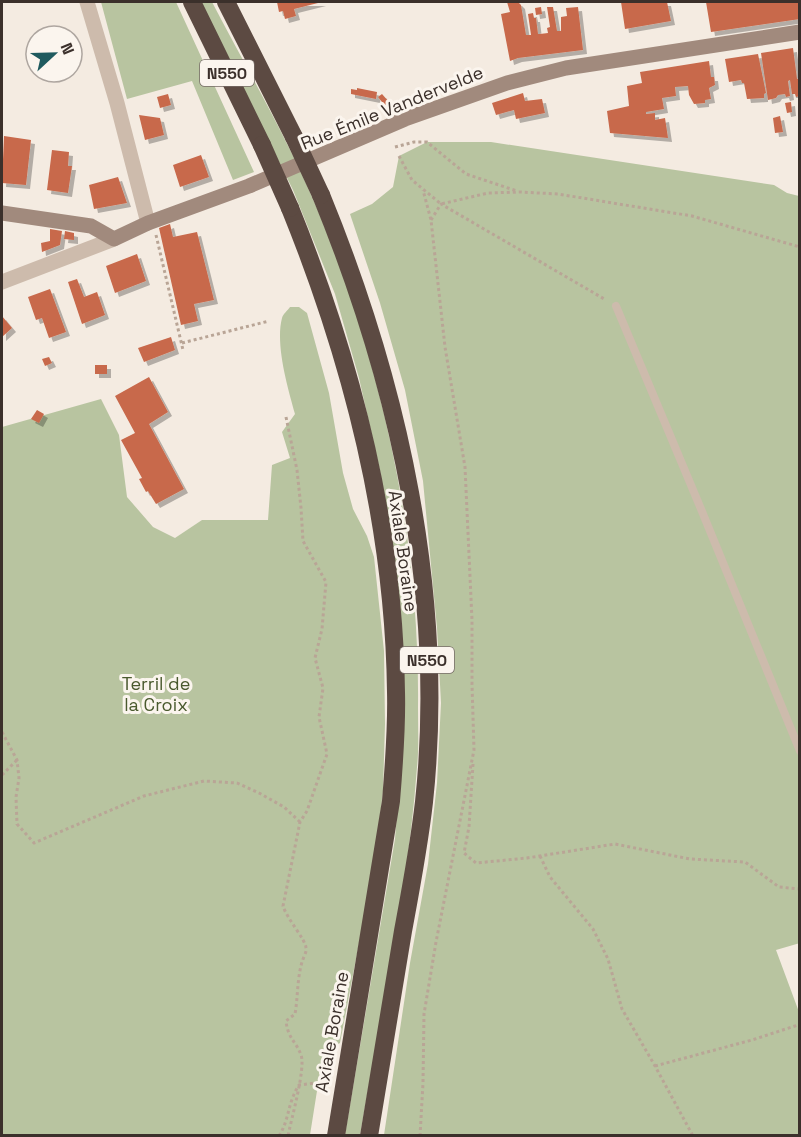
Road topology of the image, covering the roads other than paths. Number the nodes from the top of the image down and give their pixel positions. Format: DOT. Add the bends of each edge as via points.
graph roads {
  1 [pos="87,2"];
  2 [pos="192,2"];
  3 [pos="226,2"];
  4 [pos="800,32"];
  5 [pos="2,213"];
  6 [pos="150,223"];
  7 [pos="114,238"];
  8 [pos="2,282"];
  9 [pos="616,306"];
  10 [pos="800,751"];
  11 [pos="336,1136"];
  12 [pos="369,1136"];
  1 -- 6 [label="street"];
  2 -- 11 [label="highway, Axiale Boraine / N550, bridge" via="290,208 333,322 368,455 386,563 394,650 391,801"];
  3 -- 12 [label="highway, Axiale Boraine / N550, bridge" via="294,137 337,235 380,365 413,511 426,632 424,801"];
  4 -- 6 [label="street, Rue Émile Vandervelde" via="566,68 507,83 405,119 249,186"];
  5 -- 7 [label="street" via="91,226"];
  6 -- 7 [label="street, Rue Émile Vandervelde"];
  7 -- 8 [label="street"];
  9 -- 10 [label="lane"];
}
